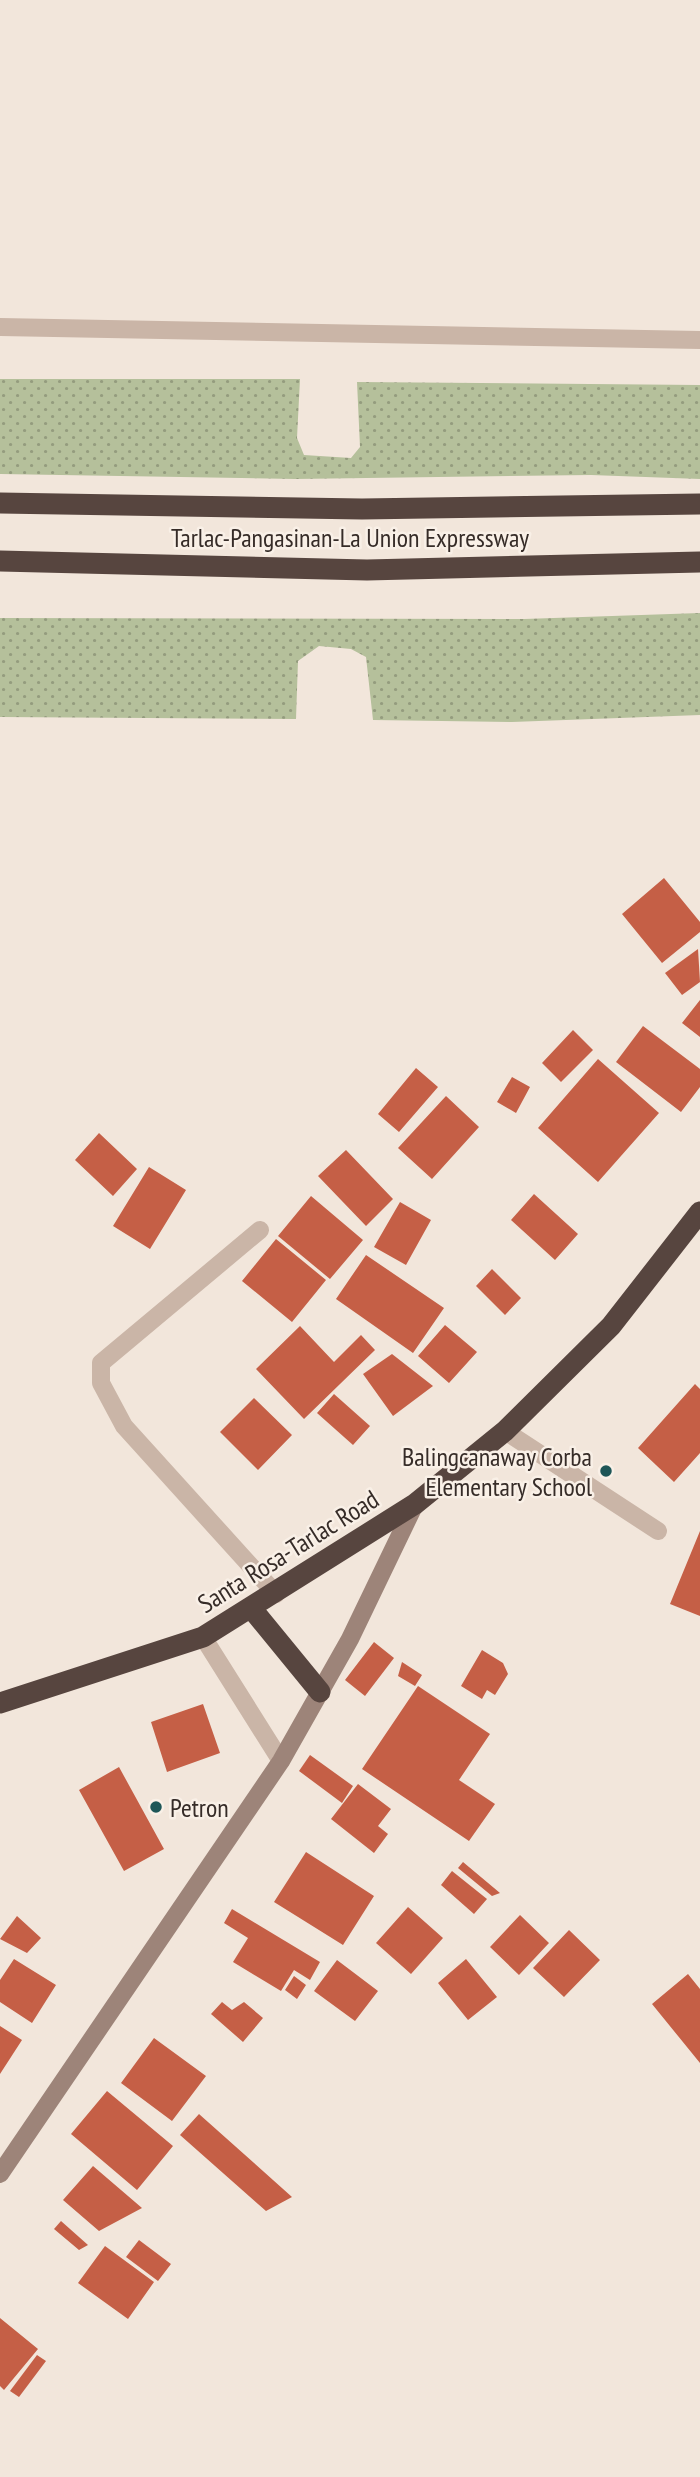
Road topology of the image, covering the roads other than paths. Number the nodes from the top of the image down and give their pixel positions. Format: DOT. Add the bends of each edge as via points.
graph roads {
  1 [pos="0,327"];
  2 [pos="700,340"];
  3 [pos="0,503"];
  4 [pos="700,505"];
  5 [pos="0,561"];
  6 [pos="700,562"];
  7 [pos="700,1212"];
  8 [pos="260,1230"];
  9 [pos="505,1431"];
  10 [pos="415,1504"];
  11 [pos="658,1531"];
  12 [pos="276,1594"];
  13 [pos="251,1609"];
  14 [pos="203,1637"];
  15 [pos="320,1692"];
  16 [pos="0,1703"];
  17 [pos="281,1760"];
  18 [pos="0,2174"];
  1 -- 2 [label="lane"];
  3 -- 4 [label="highway, Tarlac-Pangasinan-La Union Expressway" via="362,509"];
  5 -- 6 [label="highway, Tarlac-Pangasinan-La Union Expressway" via="367,570"];
  7 -- 9 [label="highway, Santa Rosa-Tarlac Road" via="611,1326"];
  8 -- 12 [label="lane" via="101,1363 101,1383 124,1426"];
  9 -- 10 [label="highway, Santa Rosa-Tarlac Road"];
  9 -- 11 [label="lane"];
  10 -- 12 [label="highway, Santa Rosa-Tarlac Road"];
  10 -- 15 [label="street"];
  12 -- 13 [label="highway, Santa Rosa-Tarlac Road"];
  13 -- 14 [label="highway, Santa Rosa-Tarlac Road"];
  13 -- 15 [label="highway"];
  14 -- 16 [label="highway, Santa Rosa-Tarlac Road"];
  14 -- 17 [label="lane"];
  15 -- 17 [label="street"];
  17 -- 18 [label="street"];
}
